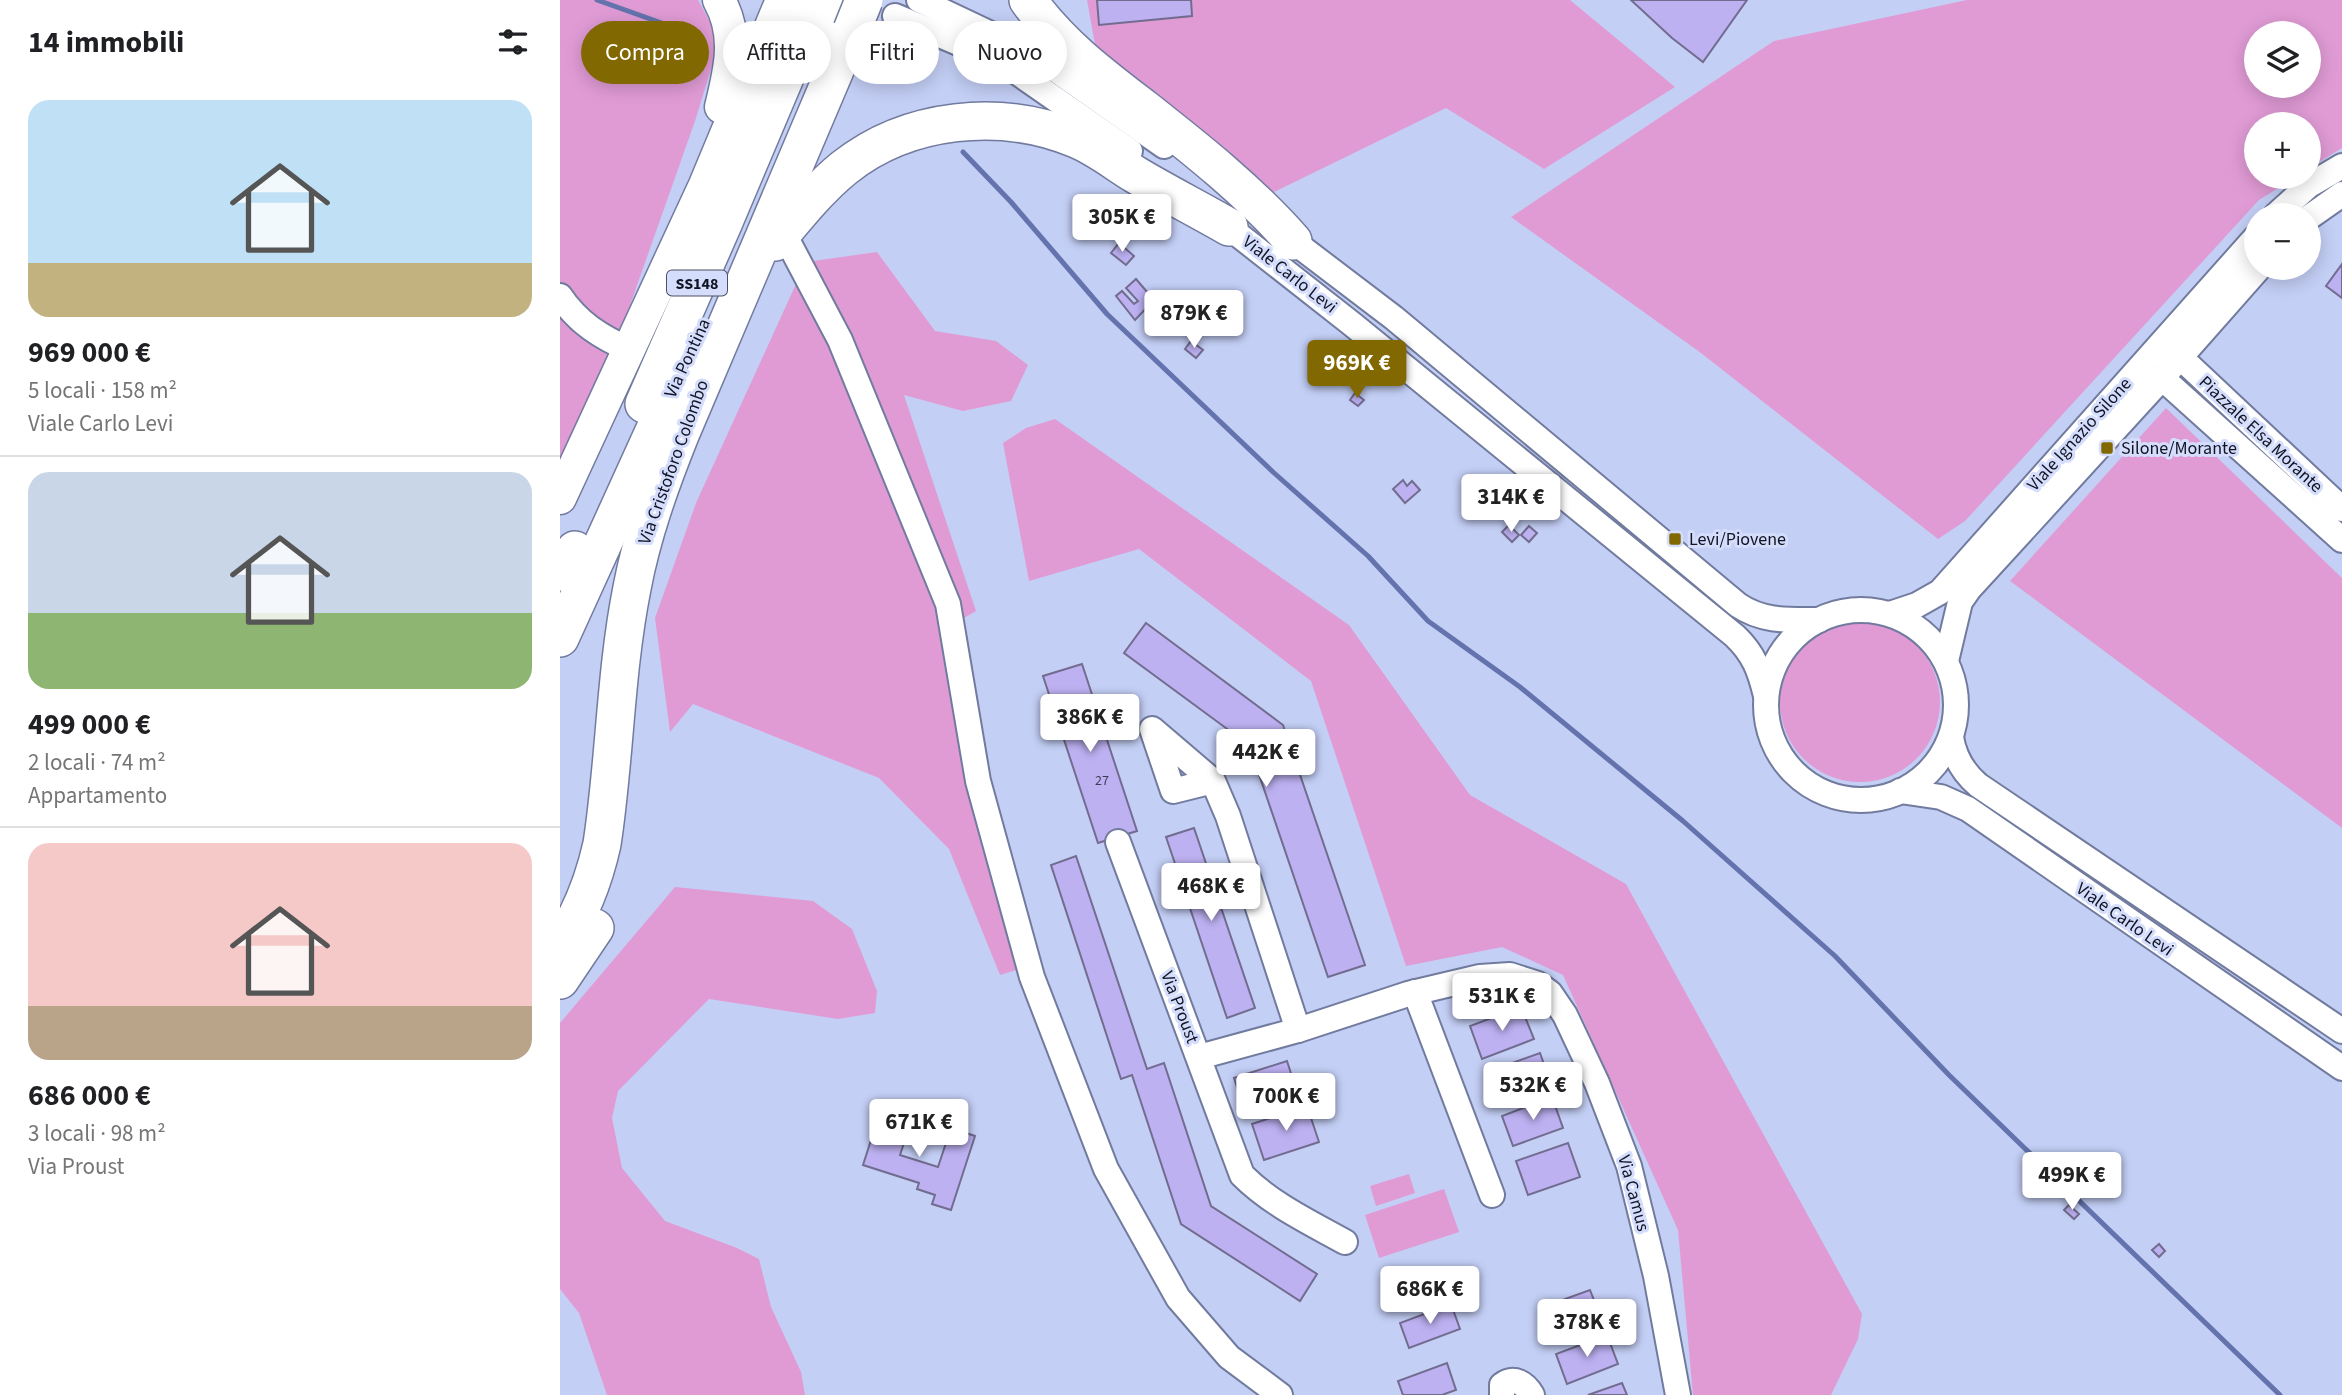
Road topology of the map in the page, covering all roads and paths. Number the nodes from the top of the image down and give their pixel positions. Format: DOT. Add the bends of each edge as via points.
graph roads {
  1 [pos="719,0"];
  2 [pos="919,0"];
  3 [pos="1028,0"];
  4 [pos="837,10"];
  5 [pos="2342,166"];
  6 [pos="705,185"];
  7 [pos="2342,194"];
  8 [pos="2289,203"];
  9 [pos="2321,209"];
  10 [pos="1229,227"];
  11 [pos="783,232"];
  12 [pos="1293,241"];
  13 [pos="2244,250"];
  14 [pos="748,276"];
  15 [pos="2249,280"];
  16 [pos="560,296"];
  17 [pos="629,350"];
  18 [pos="2181,358"];
  19 [pos="2162,378"];
  20 [pos="560,498"];
  21 [pos="2342,509"];
  22 [pos="2342,540"];
  23 [pos="568,561"];
  24 [pos="560,583"];
  25 [pos="631,592"];
  26 [pos="1890,614"];
  27 [pos="1819,620"];
  28 [pos="560,638"];
  29 [pos="1946,661"];
  30 [pos="1766,696"];
  31 [pos="1951,737"];
  32 [pos="1213,781"];
  33 [pos="1900,791"];
  34 [pos="1118,842"];
  35 [pos="560,945"];
  36 [pos="560,980"];
  37 [pos="1415,992"];
  38 [pos="1298,1030"];
  39 [pos="2342,1031"];
  40 [pos="1199,1057"];
  41 [pos="2342,1068"];
  42 [pos="1492,1195"];
  43 [pos="1345,1242"];
  44 [pos="1280,1395"];
  45 [pos="1502,1395"];
  46 [pos="1532,1395"];
  47 [pos="1678,1395"];
  1 -- 6 [label="main road" via="729,26 732,58"];
  2 -- 12 [label="street, Viale Carlo Levi" via="1015,44 1055,68"];
  3 -- 12 [label="highway" via="1085,64 1245,191"];
  4 -- 6 [label="main road"];
  4 -- 10 [label="street, Viale Carlo Levi" via="982,53 1018,73"];
  4 -- 14 [label="highway, Via Cristoforo Colombo"];
  4 -- 23 [label="highway, SS148" via="718,236 631,434"];
  4 -- 28 [label="highway, Via Pontina / SS148" via="732,258"];
  5 -- 8 [label="street"];
  6 -- 17 [label="main road"];
  7 -- 9 [label="street"];
  10 -- 11 [label="highway" via="1077,140 1040,127 975,121 930,127 864,155 830,181"];
  10 -- 30 [label="street, Viale Carlo Levi" via="1735,636 1756,660"];
  11 -- 14 [label="highway"];
  11 -- 44 [label="street" via="840,340 948,604 978,781 1032,977 1106,1170 1178,1298 1229,1357"];
  12 -- 27 [label="street, Viale Carlo Levi" via="1394,318 1738,605 1769,619"];
  13 -- 26 [label="street, Viale Ignazio Silone" via="1940,592"];
  14 -- 25 [label="highway, Via Cristoforo Colombo" via="656,499"];
  15 -- 18 [label="street, Viale Ignazio Silone"];
  16 -- 17 [label="street" via="592,331"];
  17 -- 20 [label="main road"];
  18 -- 19 [label="street, Viale Ignazio Silone"];
  18 -- 21 [label="street, Piazzale Elsa Morante"];
  19 -- 22 [label="street, Piazzale Elsa Morante"];
  19 -- 29 [label="street, Viale Ignazio Silone" via="1969,589 1960,602"];
  23 -- 24 [label="highway, SS148"];
  25 -- 35 [label="highway, Via Cristoforo Colombo" via="602,844 591,884"];
  25 -- 36 [label="highway" via="630,729 620,842 598,921"];
  26 -- 27 [label="street" via="1854,610"];
  26 -- 29 [label="street" via="1928,637"];
  27 -- 30 [label="street" via="1796,637 1778,659"];
  29 -- 31 [label="street" via="1956,695"];
  30 -- 33 [label="street" via="1769,725 1779,752 1805,781 1841,797 1881,797"];
  31 -- 33 [label="street" via="1939,759"];
  31 -- 39 [label="street, Viale Carlo Levi" via="1956,755 1979,785"];
  32 -- 38 [label="street"];
  33 -- 41 [label="street, Viale Carlo Levi" via="1930,794 1958,804"];
  34 -- 40 [label="street, Via Proust"];
  37 -- 38 [label="street, Via Camus"];
  37 -- 42 [label="street"];
  37 -- 47 [label="street, Via Camus" via="1510,975 1538,984 1565,1015 1629,1166"];
  38 -- 40 [label="street, Via Camus"];
  40 -- 43 [label="street, Via Proust" via="1241,1175 1282,1207"];
  45 -- 46 [label="street" via="1502,1385 1514,1380"];
}
